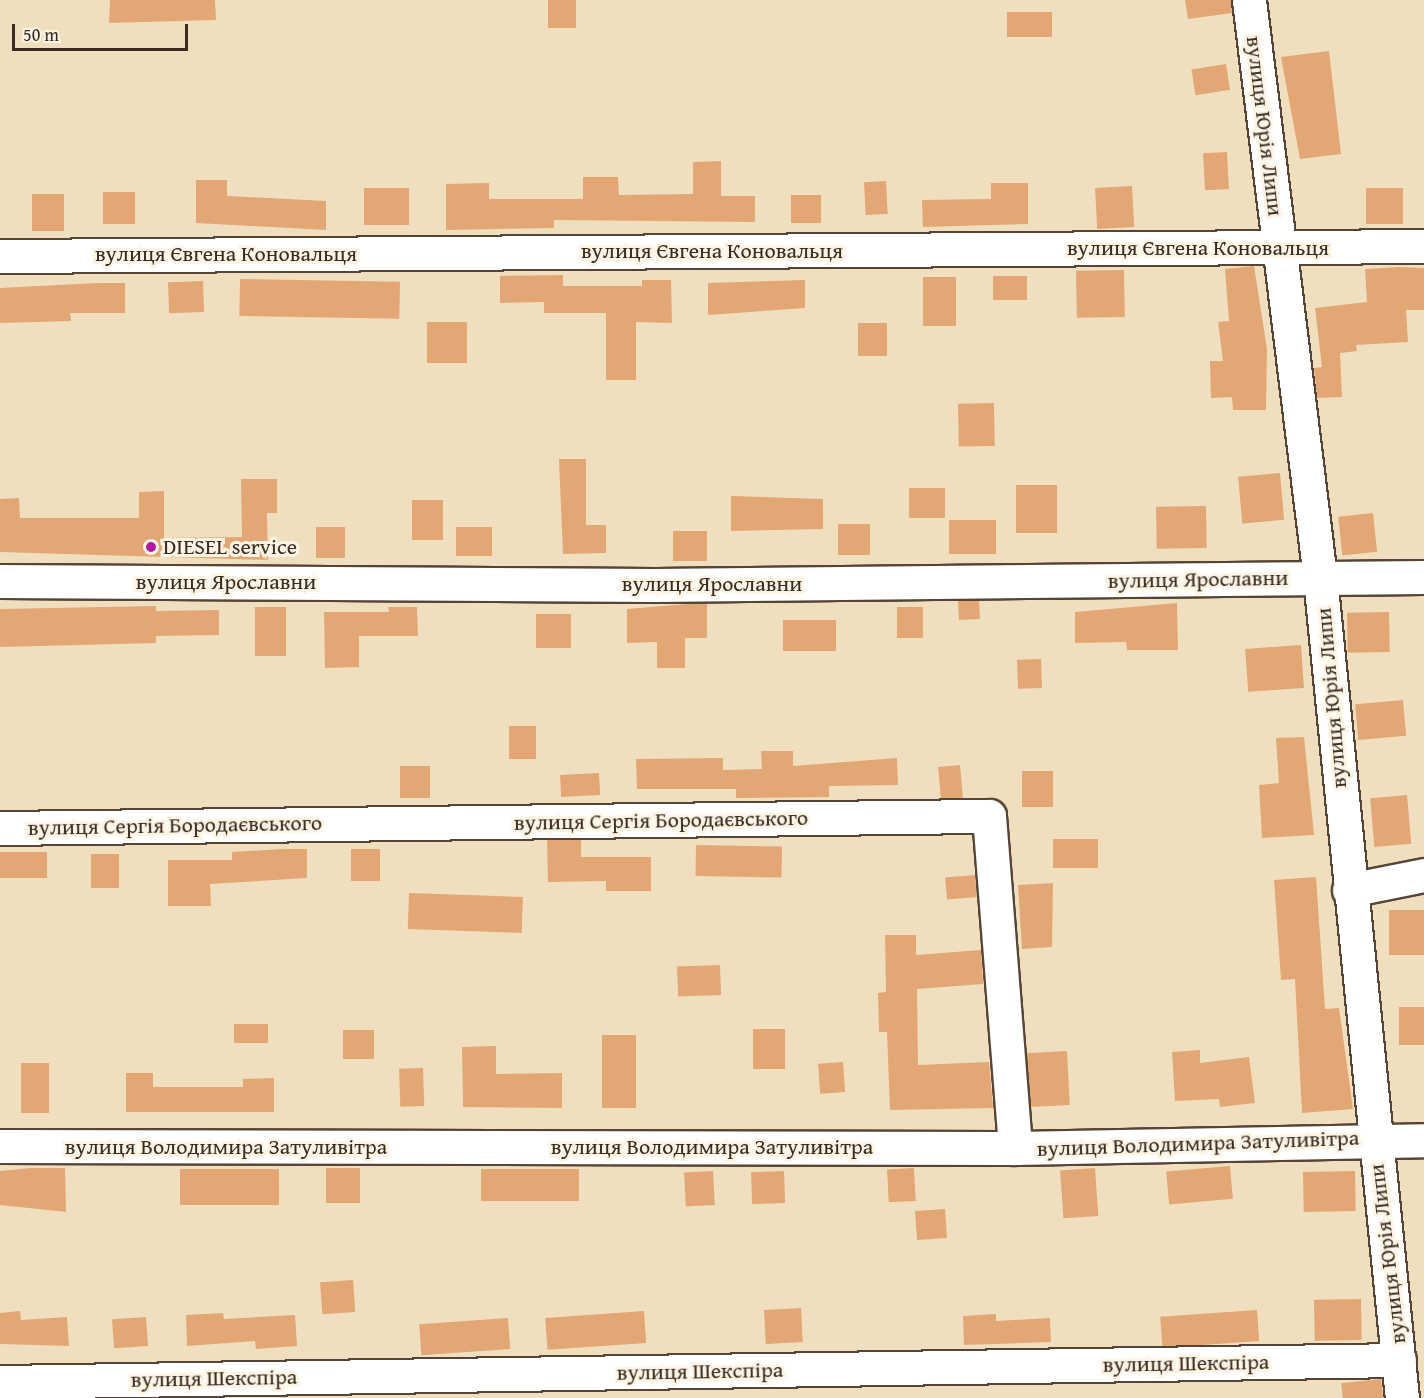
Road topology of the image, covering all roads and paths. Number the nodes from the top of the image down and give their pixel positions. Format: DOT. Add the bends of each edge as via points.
graph roads {
  1 [pos="1249,0"];
  2 [pos="1424,246"];
  3 [pos="1280,248"];
  4 [pos="0,256"];
  5 [pos="1320,577"];
  6 [pos="1424,577"];
  7 [pos="0,581"];
  8 [pos="0,828"];
  9 [pos="1424,875"];
  10 [pos="1349,890"];
  11 [pos="1374,1138"];
  12 [pos="1424,1140"];
  13 [pos="0,1146"];
  14 [pos="1015,1148"];
  15 [pos="1399,1360"];
  16 [pos="0,1382"];
  17 [pos="1402,1398"];
  1 -- 3 [label="street, вулиця Юрія Липи"];
  2 -- 3 [label="street, вулиця Євгена Коновальця"];
  3 -- 4 [label="street, вулиця Євгена Коновальця"];
  3 -- 5 [label="street, вулиця Юрія Липи"];
  5 -- 6 [label="street, вулиця Ярославни"];
  5 -- 7 [label="street, вулиця Ярославни" via="655,585"];
  5 -- 10 [label="street, вулиця Юрія Липи"];
  8 -- 14 [label="street, вулиця Сергія Бородаєвського" via="989,816"];
  9 -- 10 [label="street"];
  10 -- 11 [label="street, вулиця Юрія Липи"];
  11 -- 12 [label="street, вулиця Володимира Затуливітра"];
  11 -- 14 [label="street, вулиця Володимира Затуливітра"];
  11 -- 15 [label="street, вулиця Юрія Липи"];
  13 -- 14 [label="street, вулиця Володимира Затуливітра"];
  15 -- 16 [label="street, вулиця Шекспіра"];
  15 -- 17 [label="street, вулиця Юрія Липи"];
}
